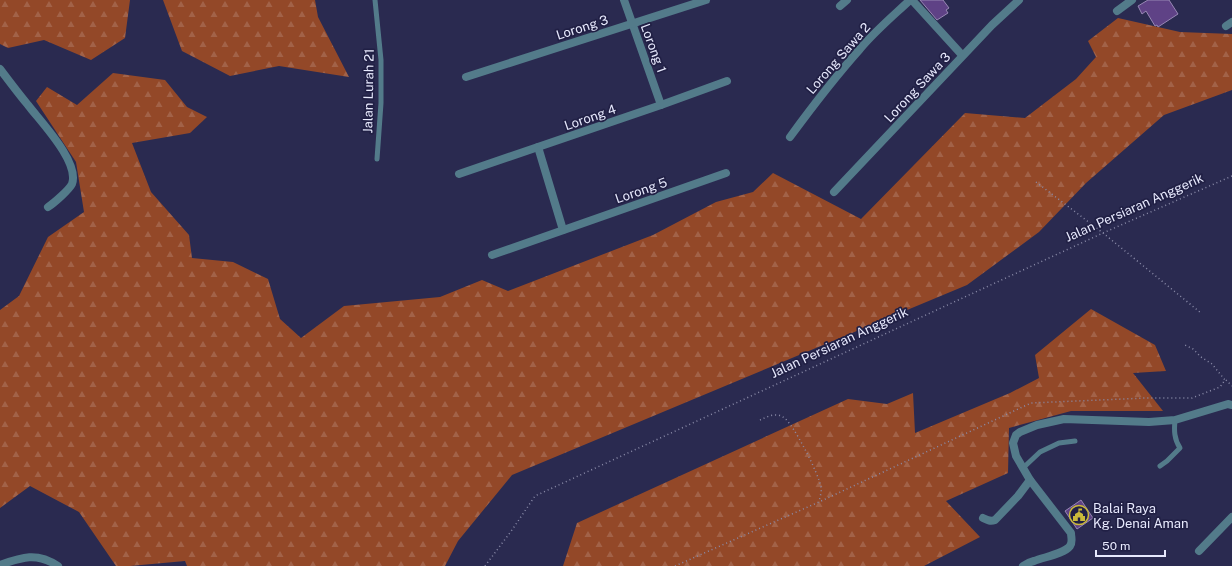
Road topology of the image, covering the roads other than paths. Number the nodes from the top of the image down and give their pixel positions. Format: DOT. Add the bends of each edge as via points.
graph roads {
  1 [pos="375,0"];
  2 [pos="624,0"];
  3 [pos="706,0"];
  4 [pos="847,0"];
  5 [pos="911,0"];
  6 [pos="1019,0"];
  7 [pos="1132,0"];
  8 [pos="840,6"];
  9 [pos="1117,11"];
  10 [pos="632,24"];
  11 [pos="962,55"];
  12 [pos="0,69"];
  13 [pos="466,77"];
  14 [pos="727,81"];
  15 [pos="661,105"];
  16 [pos="790,137"];
  17 [pos="538,147"];
  18 [pos="377,159"];
  19 [pos="726,173"];
  20 [pos="459,174"];
  21 [pos="834,192"];
  22 [pos="48,207"];
  23 [pos="563,230"];
  24 [pos="492,255"];
  25 [pos="1232,405"];
  26 [pos="1175,420"];
  27 [pos="1075,441"];
  28 [pos="1160,466"];
  29 [pos="1023,468"];
  30 [pos="1030,480"];
  31 [pos="1232,517"];
  32 [pos="983,518"];
  33 [pos="1198,551"];
  34 [pos="0,565"];
  35 [pos="58,566"];
  36 [pos="1022,566"];
  1 -- 18 [label="lane, Jalan Lurah 21" via="381,60"];
  2 -- 10 [label="street, Lorong 1"];
  3 -- 10 [label="street, Lorong 3"];
  4 -- 8 [label="street"];
  5 -- 11 [label="street"];
  5 -- 16 [label="street, Lorong Sawa 2" via="860,48"];
  6 -- 11 [label="street, Lorong Sawa 3"];
  7 -- 9 [label="street"];
  10 -- 13 [label="street, Lorong 3"];
  10 -- 15 [label="street, Lorong 1"];
  11 -- 21 [label="street, Lorong Sawa 3"];
  12 -- 22 [label="street" via="51,133 68,161 73,179 71,185"];
  14 -- 15 [label="street, Lorong 4"];
  15 -- 17 [label="street, Lorong 4"];
  17 -- 20 [label="street, Lorong 4"];
  17 -- 23 [label="street"];
  19 -- 23 [label="street, Lorong 5"];
  23 -- 24 [label="street, Lorong 5"];
  25 -- 26 [label="street"];
  26 -- 28 [label="lane" via="1175,438 1180,448"];
  26 -- 29 [label="street" via="1149,422 1064,419 1037,425 1020,432 1014,439 1016,456"];
  27 -- 29 [label="lane" via="1059,443 1040,452"];
  29 -- 30 [label="street"];
  30 -- 32 [label="street" via="995,520 992,522"];
  30 -- 36 [label="street" via="1071,533 1072,542 1065,550"];
  31 -- 33 [label="street"];
  34 -- 35 [label="street" via="18,558 37,556"];
}
